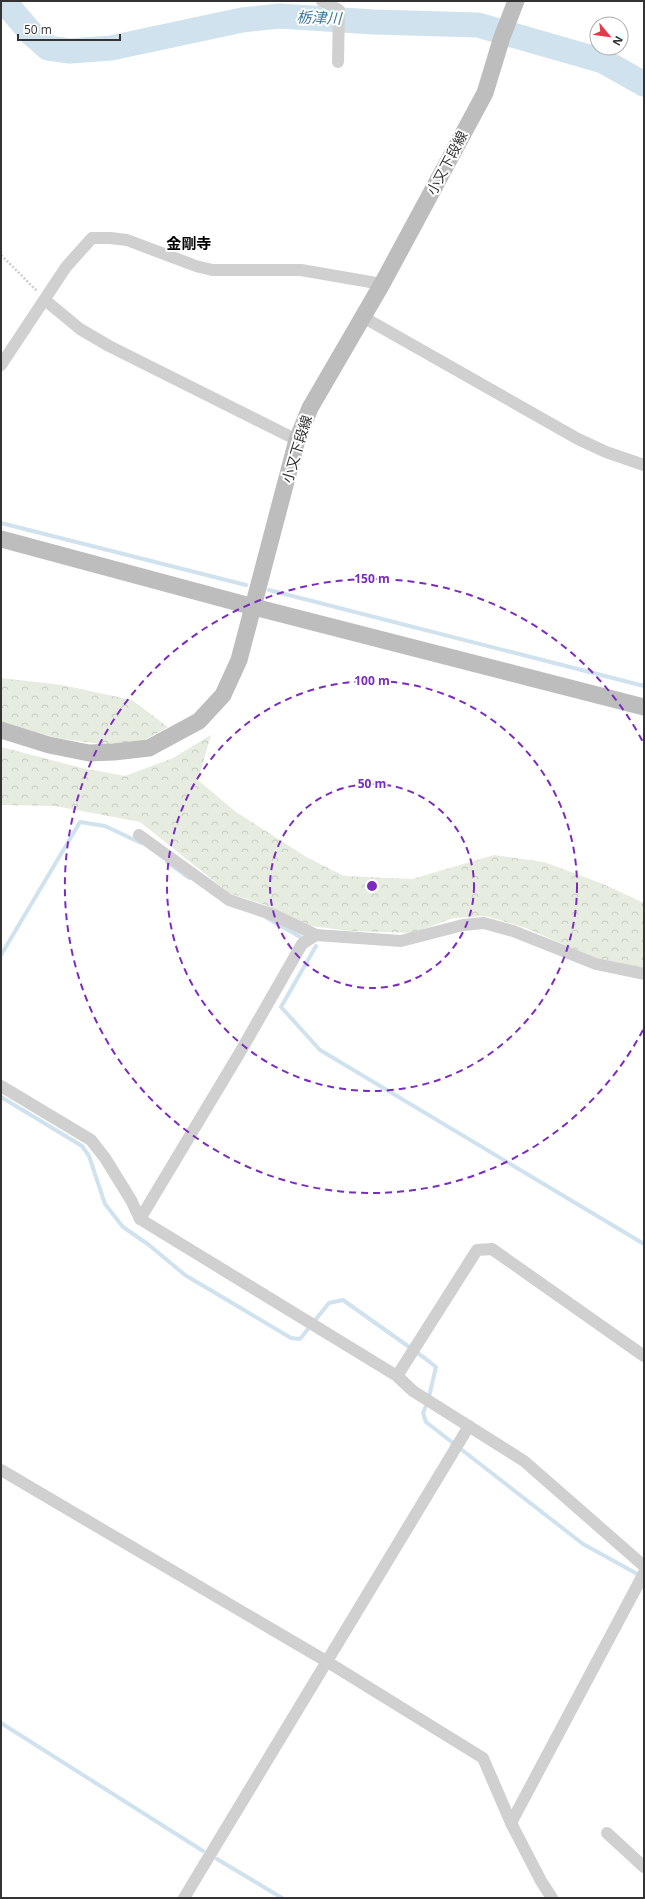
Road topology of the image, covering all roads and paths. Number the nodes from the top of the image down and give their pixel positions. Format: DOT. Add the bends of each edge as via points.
graph roads {
  1 [pos="322,1"];
  2 [pos="514,6"];
  3 [pos="338,62"];
  4 [pos="1,255"];
  5 [pos="382,284"];
  6 [pos="45,300"];
  7 [pos="363,317"];
  8 [pos="1,365"];
  9 [pos="297,440"];
  10 [pos="644,464"];
  11 [pos="1,539"];
  12 [pos="254,607"];
  13 [pos="644,707"];
  14 [pos="1,730"];
  15 [pos="139,835"];
  16 [pos="316,934"];
  17 [pos="644,974"];
  18 [pos="1,1086"];
  19 [pos="140,1219"];
  20 [pos="644,1356"];
  21 [pos="397,1376"];
  22 [pos="468,1426"];
  23 [pos="1,1470"];
  24 [pos="644,1566"];
  25 [pos="644,1573"];
  26 [pos="326,1661"];
  27 [pos="511,1823"];
  28 [pos="607,1833"];
  29 [pos="644,1867"];
  30 [pos="184,1898"];
  31 [pos="552,1898"];
  1 -- 3 [label="street" via="339,10"];
  2 -- 5 [label="main road, 小又下段線" via="485,93"];
  4 -- 6 [label="path"];
  5 -- 6 [label="street" via="301,270 212,270 127,240 92,238 66,267"];
  5 -- 7 [label="main road, 小又下段線"];
  6 -- 8 [label="street"];
  6 -- 9 [label="street" via="80,329 109,346"];
  7 -- 9 [label="main road, 小又下段線" via="310,408"];
  7 -- 10 [label="street" via="578,439 606,452"];
  9 -- 12 [label="main road, 小又下段線"];
  11 -- 12 [label="main road"];
  12 -- 13 [label="main road"];
  12 -- 14 [label="main road, 小又下段線" via="239,660 223,695 199,721 149,748 89,752 48,745"];
  15 -- 16 [label="street" via="229,900 274,915"];
  16 -- 17 [label="street" via="401,941 484,923 513,931 596,964"];
  16 -- 19 [label="street" via="302,944"];
  18 -- 19 [label="street" via="91,1140 105,1158"];
  19 -- 21 [label="street"];
  20 -- 21 [label="street" via="492,1249 477,1250"];
  21 -- 22 [label="street" via="413,1391"];
  22 -- 24 [label="street" via="524,1461"];
  22 -- 26 [label="street"];
  23 -- 26 [label="street"];
  25 -- 27 [label="street"];
  26 -- 27 [label="street" via="483,1758"];
  26 -- 30 [label="street"];
  27 -- 31 [label="street"];
  28 -- 29 [label="street"];
}
